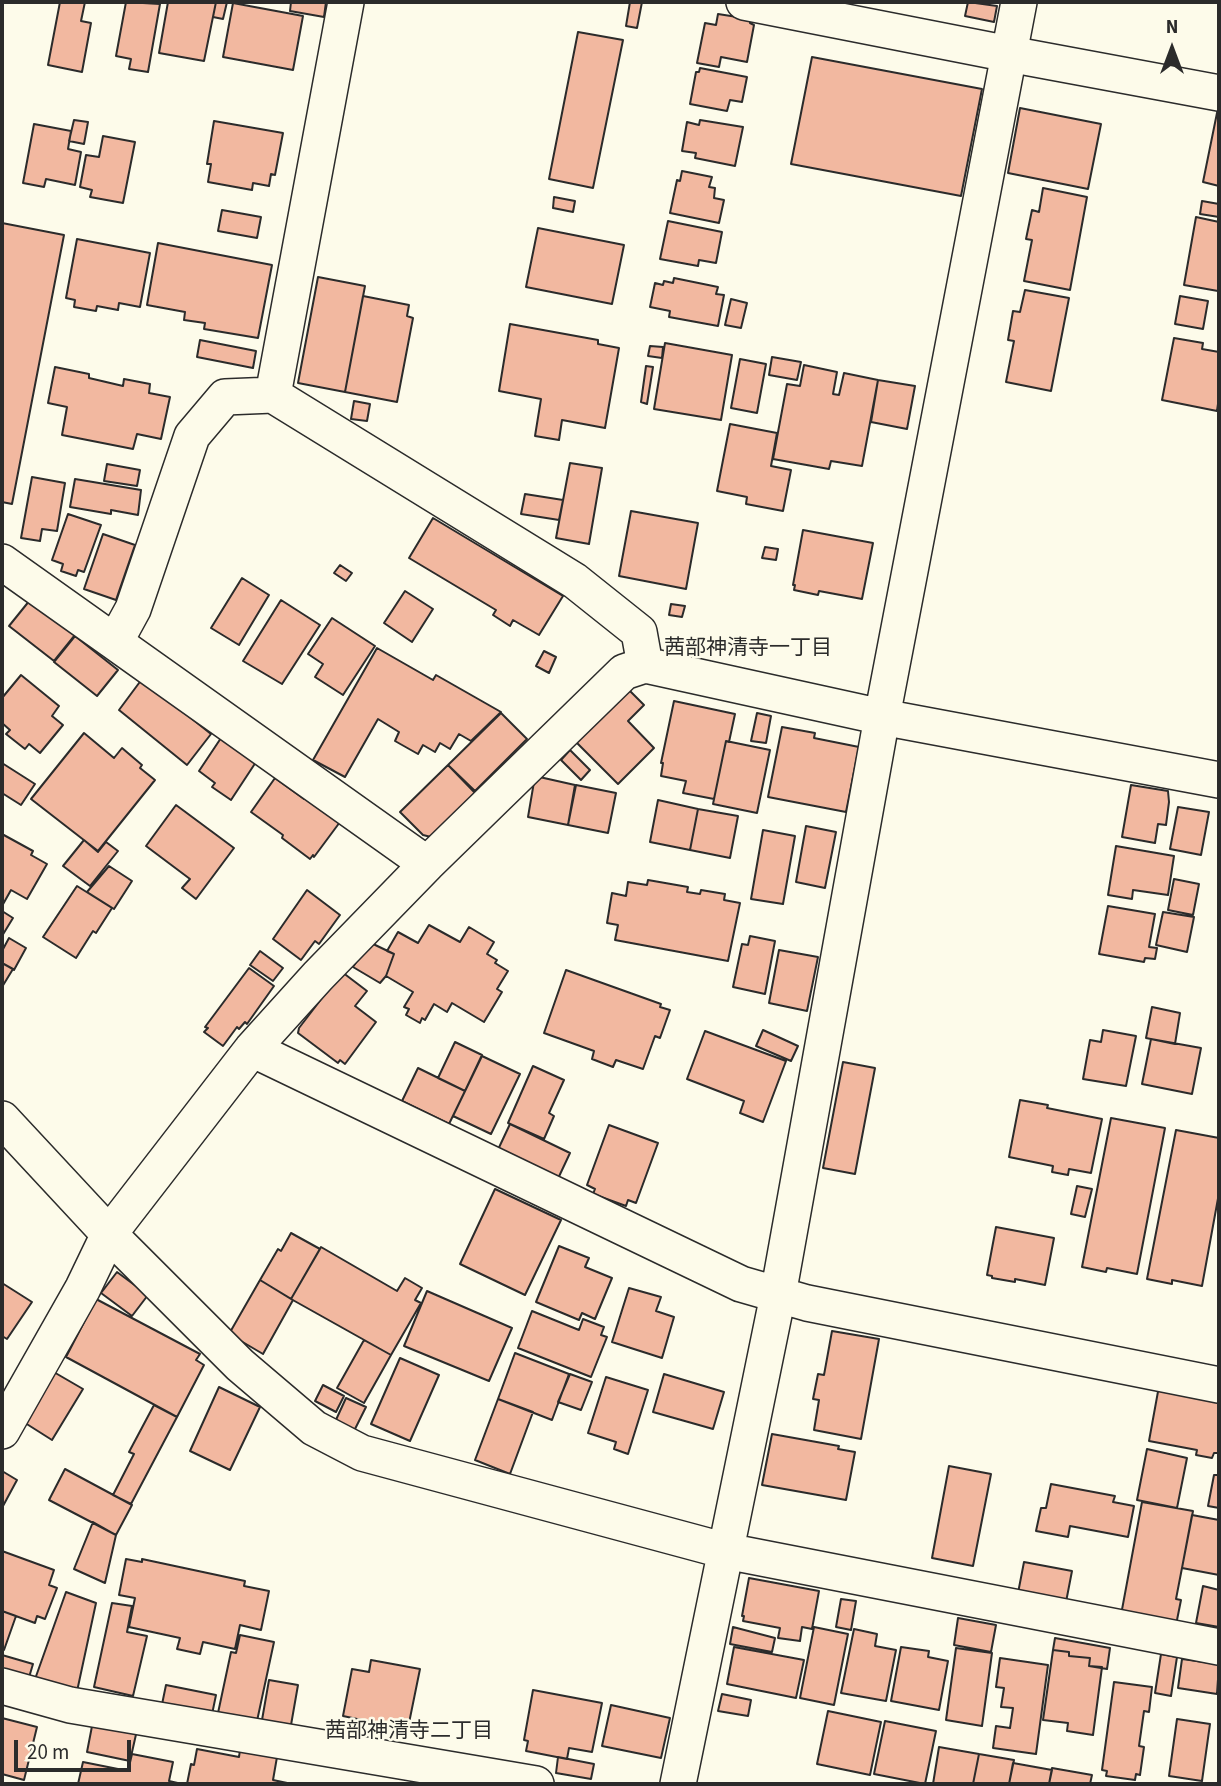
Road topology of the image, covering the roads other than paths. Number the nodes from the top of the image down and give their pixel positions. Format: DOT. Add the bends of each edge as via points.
graph roads {
  1 [pos="346,2"];
  2 [pos="744,2"];
  3 [pos="1019,2"];
  4 [pos="1009,54"];
  5 [pos="1219,93"];
  6 [pos="273,395"];
  7 [pos="2,562"];
  8 [pos="115,642"];
  9 [pos="645,665"];
  10 [pos="882,718"];
  11 [pos="1219,780"];
  12 [pos="427,864"];
  13 [pos="252,1049"];
  14 [pos="2,1119"];
  15 [pos="108,1234"];
  16 [pos="778,1295"];
  17 [pos="1219,1385"];
  18 [pos="2,1430"];
  19 [pos="726,1551"];
  20 [pos="1219,1647"];
  21 [pos="2,1686"];
  22 [pos="536,1784"];
  23 [pos="678,1784"];
  1 -- 6 [label="street"];
  2 -- 4 [label="street"];
  3 -- 4 [label="street"];
  4 -- 5 [label="street"];
  4 -- 10 [label="street"];
  6 -- 8 [label="street" via="225,397 192,436 133,609"];
  6 -- 9 [label="street" via="575,581 639,632"];
  7 -- 8 [label="street"];
  8 -- 12 [label="street"];
  9 -- 10 [label="street"];
  9 -- 12 [label="street" via="624,672"];
  10 -- 11 [label="street"];
  10 -- 16 [label="street"];
  12 -- 13 [label="street"];
  13 -- 15 [label="street"];
  13 -- 16 [label="street" via="741,1284"];
  14 -- 15 [label="street"];
  15 -- 18 [label="street" via="83,1288"];
  15 -- 19 [label="street" via="240,1364 314,1428 362,1453"];
  16 -- 17 [label="street"];
  16 -- 19 [label="street"];
  19 -- 20 [label="street"];
  19 -- 23 [label="street"];
  21 -- 22 [label="street" via="70,1706"];
}
